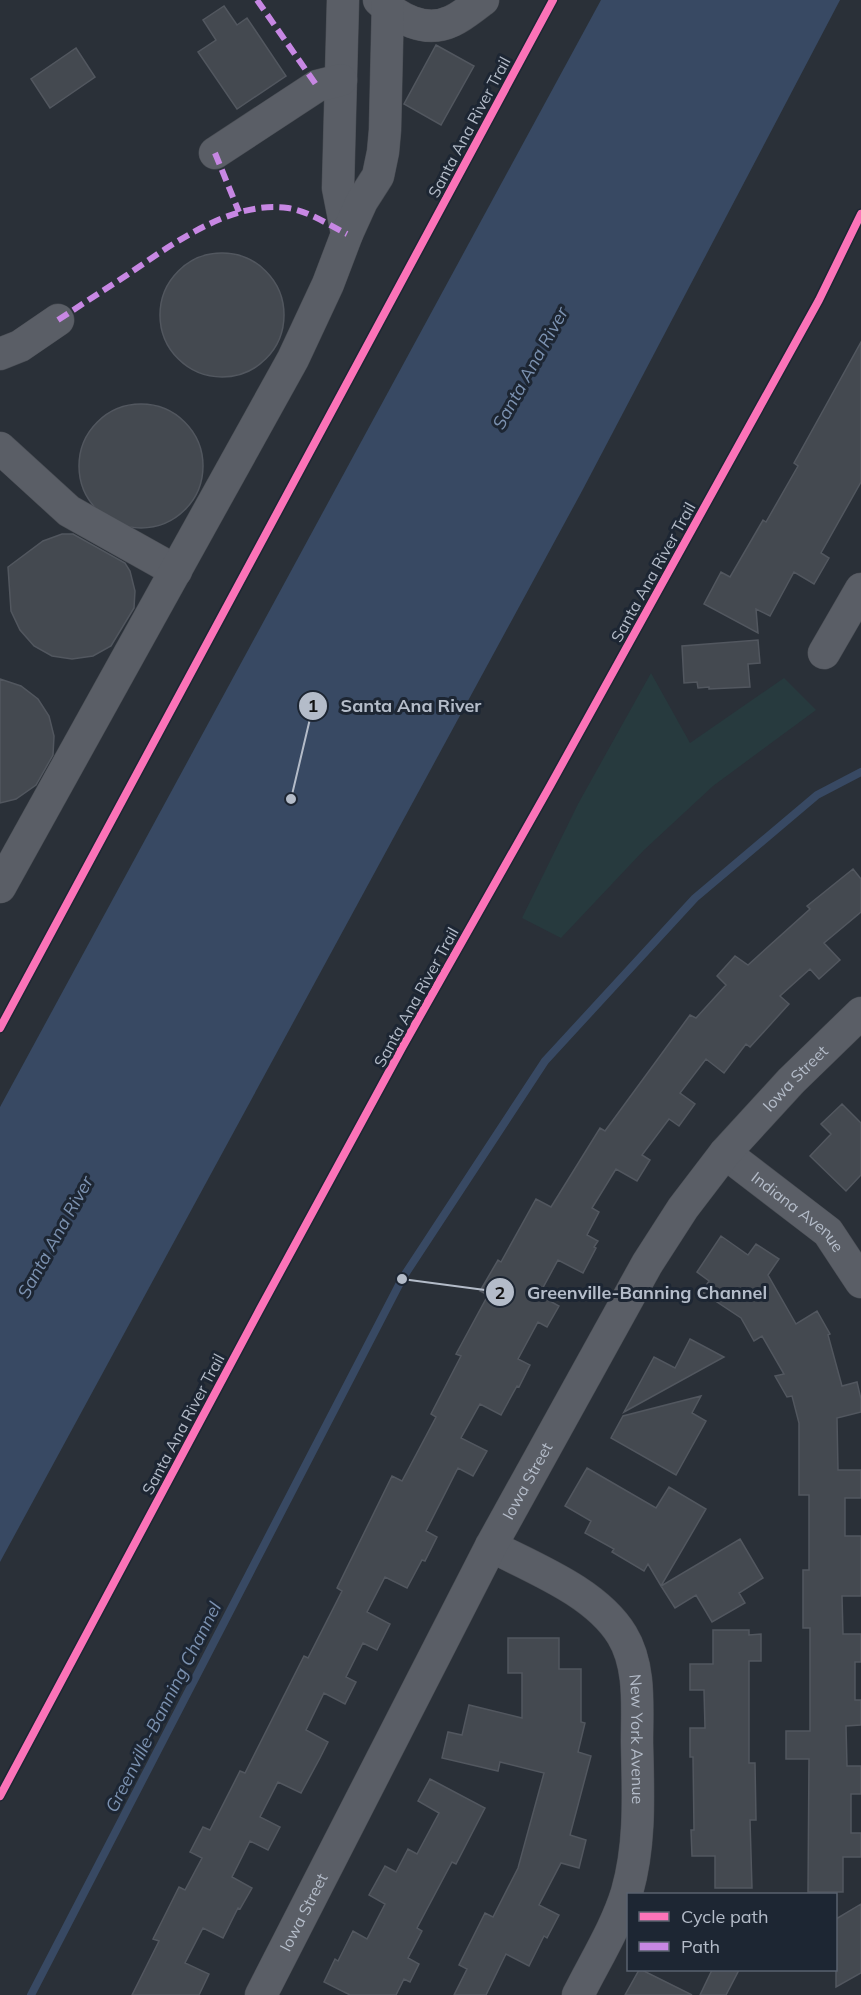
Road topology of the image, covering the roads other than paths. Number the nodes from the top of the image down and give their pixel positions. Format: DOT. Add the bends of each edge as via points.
graph roads {
  1 [pos="344,0"];
  2 [pos="483,0"];
  3 [pos="395,6"];
  4 [pos="341,80"];
  5 [pos="215,153"];
  6 [pos="347,234"];
  7 [pos="58,320"];
  8 [pos="0,354"];
  9 [pos="0,448"];
  10 [pos="176,571"];
  11 [pos="861,589"];
  12 [pos="824,653"];
  13 [pos="0,888"];
  14 [pos="861,1013"];
  15 [pos="725,1153"];
  16 [pos="861,1282"];
  17 [pos="491,1546"];
  18 [pos="261,1995"];
  19 [pos="578,1995"];
  1 -- 4 [label="street"];
  2 -- 3 [label="street" via="451,22 428,26"];
  3 -- 6 [label="street" via="378,176"];
  4 -- 5 [label="street" via="317,86"];
  4 -- 6 [label="street" via="338,188"];
  6 -- 10 [label="street" via="293,359"];
  7 -- 8 [label="street"];
  9 -- 10 [label="street" via="69,511"];
  10 -- 13 [label="street"];
  11 -- 12 [label="street"];
  14 -- 15 [label="street, Iowa Street"];
  15 -- 16 [label="street, Indiana Avenue" via="828,1232"];
  15 -- 17 [label="street, Iowa Street" via="647,1264"];
  17 -- 18 [label="street, Iowa Street"];
  17 -- 19 [label="street, New York Avenue" via="574,1590 600,1609 622,1634 633,1665 638,1808 633,1866 616,1921"];
}
